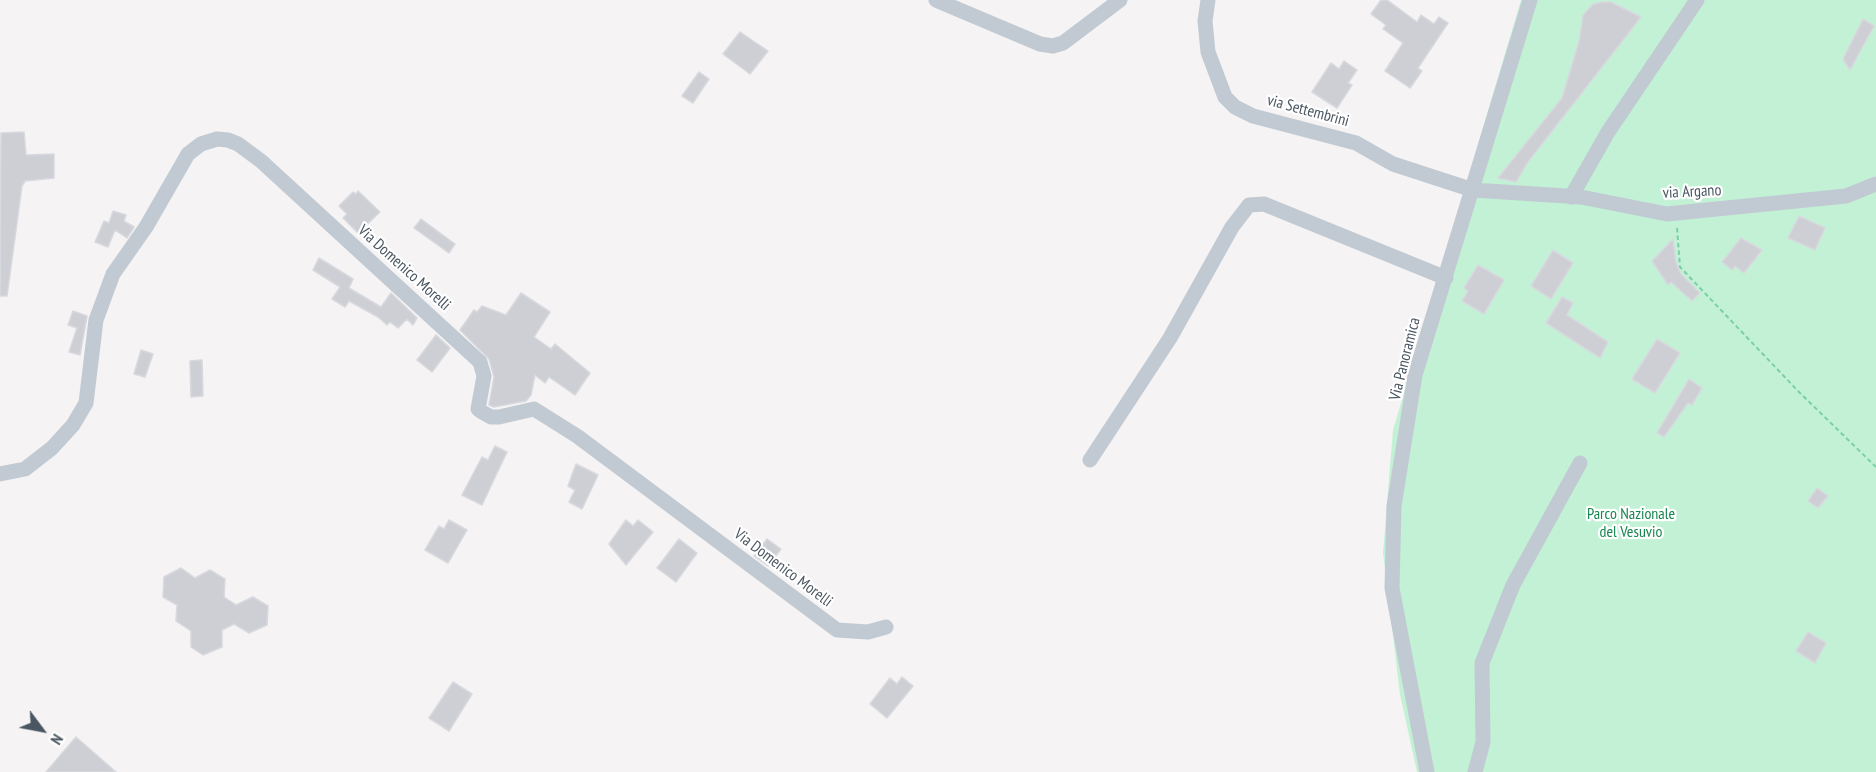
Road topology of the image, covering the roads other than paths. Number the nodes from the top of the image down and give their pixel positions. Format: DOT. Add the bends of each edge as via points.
graph roads {
  1 [pos="936,0"];
  2 [pos="1120,0"];
  3 [pos="1530,0"];
  4 [pos="1697,0"];
  5 [pos="1205,2"];
  6 [pos="1876,184"];
  7 [pos="1473,190"];
  8 [pos="1571,196"];
  9 [pos="1446,278"];
  10 [pos="1090,460"];
  11 [pos="1580,463"];
  12 [pos="0,474"];
  13 [pos="886,627"];
  14 [pos="1427,772"];
  15 [pos="1475,772"];
  1 -- 2 [label="street" via="1053,46 1063,43"];
  3 -- 7 [label="street, Via Panoramica"];
  4 -- 8 [label="street" via="1608,132"];
  5 -- 7 [label="street, via Settembrini" via="1208,52 1225,98 1235,107 1253,116 1356,143 1393,164"];
  6 -- 8 [label="street, via Argano" via="1846,196 1666,214"];
  7 -- 8 [label="street, via Argano"];
  7 -- 9 [label="street, Via Panoramica"];
  9 -- 10 [label="street" via="1264,204 1249,205 1232,227 1170,338"];
  9 -- 14 [label="street, Via Panoramica" via="1415,375 1395,506 1392,588"];
  11 -- 15 [label="street" via="1513,585 1482,663 1483,742"];
  12 -- 13 [label="street, Via Domenico Morelli" via="25,469 73,425 86,403 96,320 113,273 146,226 188,153 201,144 228,140 261,161 480,362 484,376 478,409 482,412 499,417 534,409 577,436 837,630 868,632"];
}
